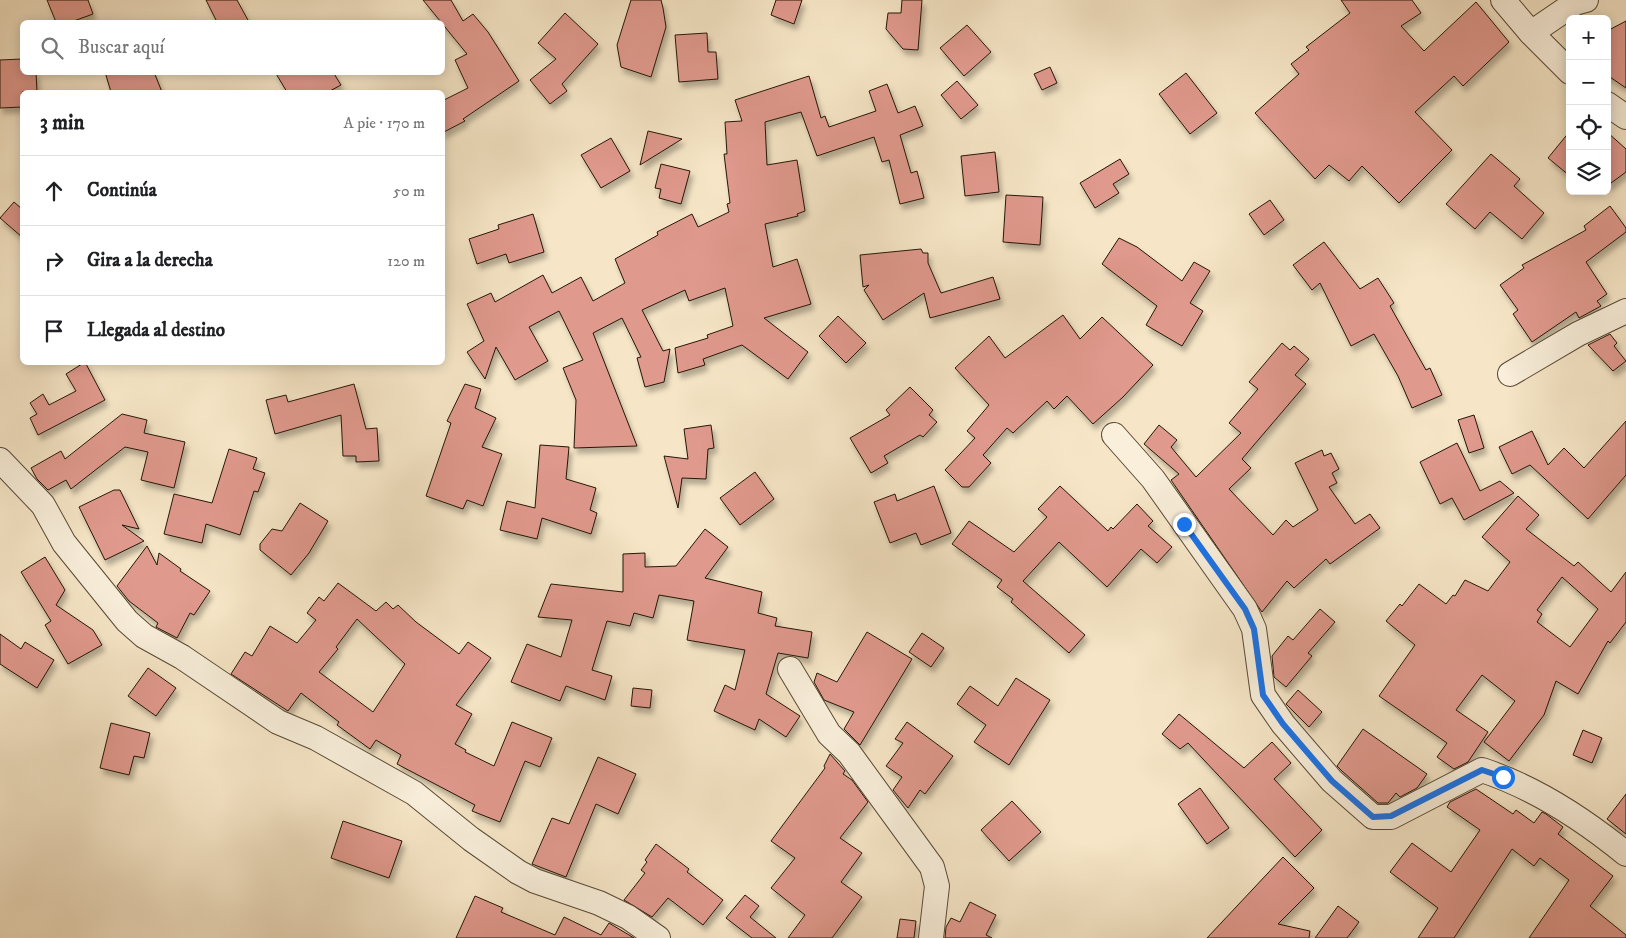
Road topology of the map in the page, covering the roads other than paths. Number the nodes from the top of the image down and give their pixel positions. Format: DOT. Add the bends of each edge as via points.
graph roads {
  1 [pos="1503,0"];
  2 [pos="1586,0"];
  3 [pos="1531,33"];
  4 [pos="1566,68"];
  5 [pos="1608,105"];
  6 [pos="1626,117"];
  7 [pos="1626,311"];
  8 [pos="1510,374"];
  9 [pos="1114,435"];
  10 [pos="0,460"];
  11 [pos="790,669"];
  12 [pos="1626,854"];
  13 [pos="658,938"];
  14 [pos="931,938"];
  1 -- 3 [label="street"];
  2 -- 3 [label="street" via="1575,3"];
  3 -- 4 [label="street"];
  5 -- 6 [label="street"];
  7 -- 8 [label="street" via="1578,334"];
  9 -- 12 [label="street" via="1152,479 1245,609 1254,629 1263,695 1283,724 1332,781 1373,817 1391,816 1482,770 1553,801"];
  10 -- 13 [label="street" via="43,505 64,543 127,621 144,636 182,657 278,722 316,738 414,793 518,872 534,881 599,903 628,917"];
  11 -- 14 [label="street" via="829,734 849,753 932,867 938,886"];
}
